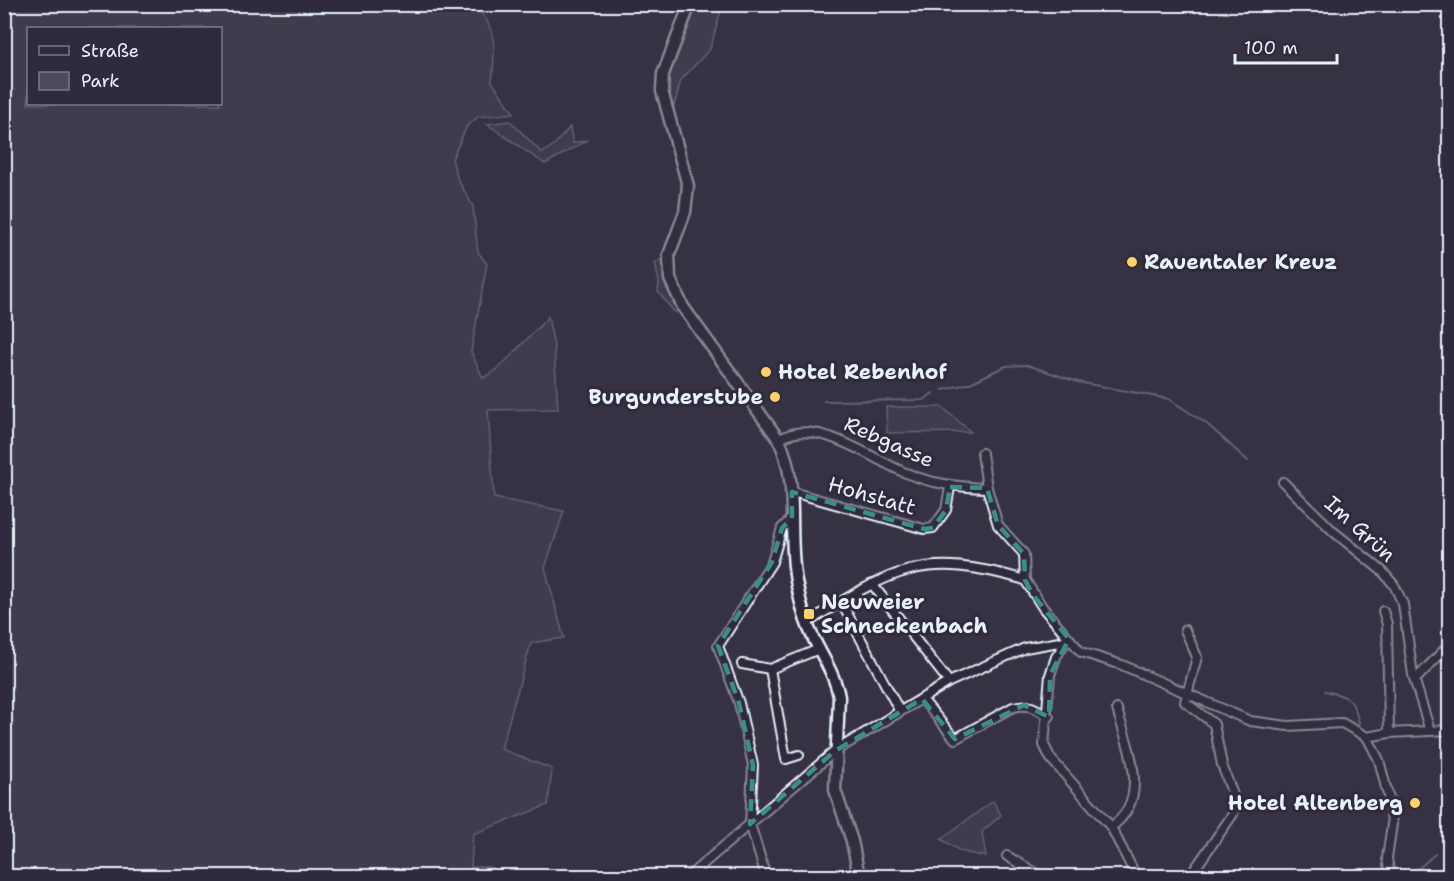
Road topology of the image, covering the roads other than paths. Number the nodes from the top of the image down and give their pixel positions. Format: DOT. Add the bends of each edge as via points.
graph roads {
  1 [pos="690,4"];
  2 [pos="778,440"];
  3 [pos="982,453"];
  4 [pos="1283,482"];
  5 [pos="950,487"];
  6 [pos="987,488"];
  7 [pos="792,492"];
  8 [pos="792,518"];
  9 [pos="1025,580"];
  10 [pos="872,584"];
  11 [pos="841,602"];
  12 [pos="1383,611"];
  13 [pos="807,623"];
  14 [pos="1185,630"];
  15 [pos="1067,640"];
  16 [pos="1448,646"];
  17 [pos="819,649"];
  18 [pos="742,664"];
  19 [pos="770,669"];
  20 [pos="1415,680"];
  21 [pos="949,682"];
  22 [pos="1186,693"];
  23 [pos="922,699"];
  24 [pos="1117,709"];
  25 [pos="899,710"];
  26 [pos="1049,717"];
  27 [pos="1430,730"];
  28 [pos="1449,730"];
  29 [pos="1389,733"];
  30 [pos="1367,737"];
  31 [pos="835,751"];
  32 [pos="799,755"];
  33 [pos="750,824"];
  34 [pos="1112,827"];
  35 [pos="1007,856"];
  36 [pos="1449,872"];
  37 [pos="1389,873"];
  38 [pos="690,876"];
  39 [pos="766,876"];
  40 [pos="859,876"];
  41 [pos="1041,876"];
  42 [pos="1136,876"];
  43 [pos="1190,876"];
  44 [pos="1438,876"];
  1 -- 2 [label="main road" via="663,74 662,91 688,186 685,212 669,255 670,279 684,307"];
  2 -- 5 [label="street, Rebgasse" via="793,433 831,436 906,474"];
  2 -- 7 [label="main road" via="788,458"];
  3 -- 6 [label="street"];
  4 -- 20 [label="street, Im Grün" via="1394,585 1403,604"];
  5 -- 6 [label="street, Rebgasse"];
  5 -- 7 [label="street, Hohstatt" via="946,510 933,528 924,529"];
  6 -- 9 [label="street" via="998,525 1024,554"];
  7 -- 8 [label="main road"];
  8 -- 13 [label="main road" via="792,555"];
  8 -- 33 [label="street" via="782,528 767,571 718,646 739,704 753,765"];
  9 -- 10 [label="street" via="986,569 948,565 908,569"];
  9 -- 15 [label="street"];
  10 -- 11 [label="street"];
  10 -- 21 [label="street"];
  11 -- 13 [label="street"];
  11 -- 25 [label="street"];
  12 -- 29 [label="street" via="1387,624"];
  13 -- 17 [label="main road"];
  14 -- 22 [label="street" via="1197,657"];
  15 -- 21 [label="street" via="1025,648"];
  15 -- 22 [label="street" via="1081,652"];
  15 -- 26 [label="street" via="1050,675"];
  16 -- 20 [label="street"];
  17 -- 19 [label="street"];
  17 -- 31 [label="main road" via="839,698"];
  18 -- 19 [label="street"];
  19 -- 32 [label="street" via="786,759"];
  20 -- 27 [label="street, Im Grün"];
  21 -- 23 [label="street"];
  22 -- 30 [label="street" via="1250,721 1288,726 1342,723"];
  22 -- 43 [label="street" via="1189,707 1214,724 1222,765 1236,803 1233,814"];
  23 -- 25 [label="street"];
  23 -- 26 [label="street" via="955,739 1013,707 1035,707"];
  24 -- 34 [label="street" via="1136,780 1127,814"];
  25 -- 31 [label="street"];
  26 -- 34 [label="street" via="1044,745 1051,759"];
  27 -- 28 [label="street"];
  27 -- 29 [label="street"];
  29 -- 30 [label="street"];
  30 -- 37 [label="street" via="1379,760 1390,803"];
  31 -- 33 [label="street"];
  31 -- 40 [label="main road" via="835,790"];
  33 -- 38 [label="street"];
  33 -- 39 [label="street"];
  34 -- 42 [label="street"];
  35 -- 41 [label="street"];
  36 -- 44 [label="street"];
}
